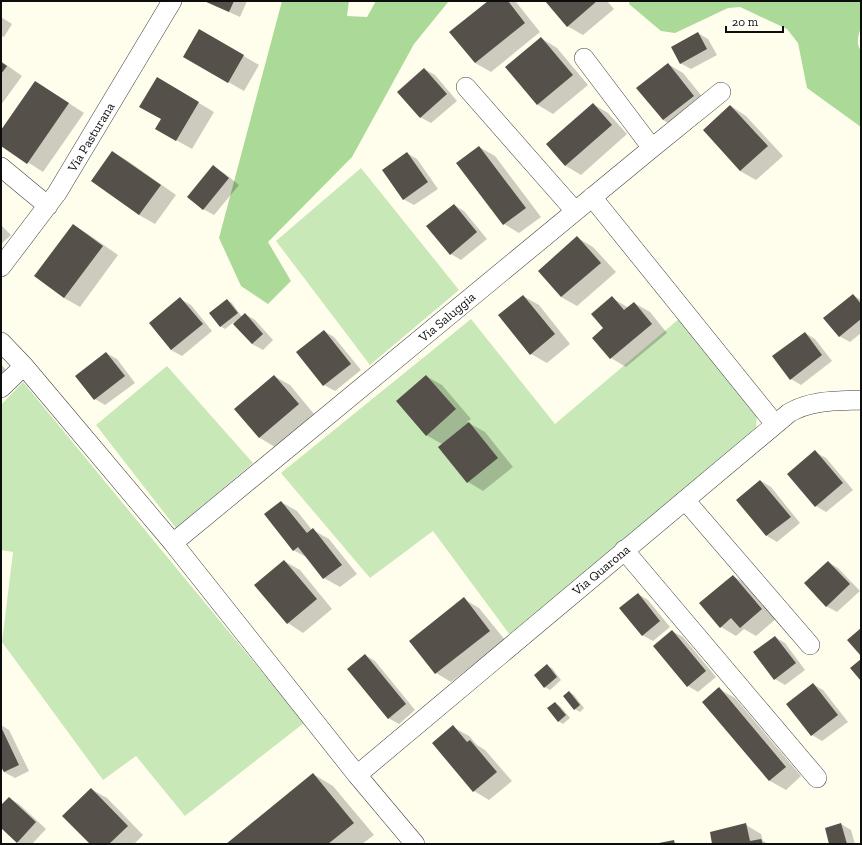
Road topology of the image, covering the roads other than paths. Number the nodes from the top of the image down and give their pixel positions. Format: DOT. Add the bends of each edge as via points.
graph roads {
  1 [pos="172,1"];
  2 [pos="584,58"];
  3 [pos="466,87"];
  4 [pos="721,92"];
  5 [pos="652,148"];
  6 [pos="1,167"];
  7 [pos="592,197"];
  8 [pos="48,206"];
  9 [pos="575,211"];
  10 [pos="1,267"];
  11 [pos="1,342"];
  12 [pos="24,366"];
  13 [pos="1,388"];
  14 [pos="861,400"];
  15 [pos="775,424"];
  16 [pos="685,500"];
  17 [pos="173,543"];
  18 [pos="624,550"];
  19 [pos="810,646"];
  20 [pos="357,775"];
  21 [pos="816,778"];
  22 [pos="415,844"];
  1 -- 8 [label="street, Via Pasturana"];
  2 -- 5 [label="street"];
  3 -- 9 [label="street"];
  4 -- 5 [label="street, Via Saluggia"];
  5 -- 7 [label="street, Via Saluggia"];
  6 -- 8 [label="street"];
  7 -- 9 [label="street, Via Saluggia"];
  7 -- 15 [label="street"];
  8 -- 10 [label="street, Via Pasturana"];
  9 -- 17 [label="street, Via Saluggia"];
  11 -- 12 [label="street"];
  12 -- 13 [label="street"];
  12 -- 17 [label="street"];
  14 -- 15 [label="street, Via Quarona" via="807,405 789,413"];
  15 -- 16 [label="street, Via Quarona"];
  16 -- 18 [label="street, Via Quarona"];
  16 -- 19 [label="street"];
  17 -- 20 [label="street"];
  18 -- 20 [label="street, Via Quarona"];
  18 -- 21 [label="street"];
  20 -- 22 [label="street"];
}
